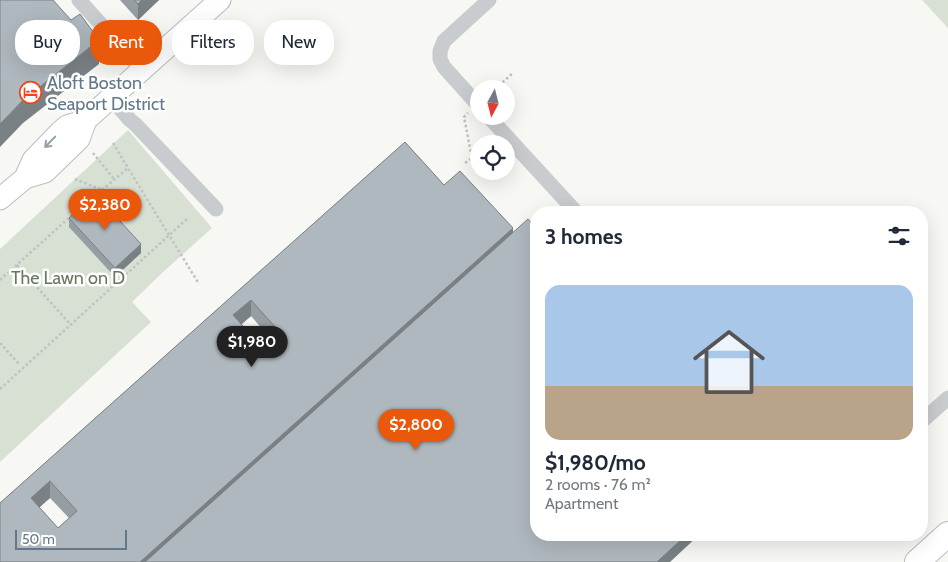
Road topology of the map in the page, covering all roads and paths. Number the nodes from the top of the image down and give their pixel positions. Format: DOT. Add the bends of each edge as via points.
graph roads {
  1 [pos="79,0"];
  2 [pos="220,0"];
  3 [pos="489,0"];
  4 [pos="142,70"];
  5 [pos="512,73"];
  6 [pos="505,80"];
  7 [pos="111,98"];
  8 [pos="470,103"];
  9 [pos="470,112"];
  10 [pos="496,125"];
  11 [pos="113,143"];
  12 [pos="93,153"];
  13 [pos="465,163"];
  14 [pos="128,168"];
  15 [pos="75,179"];
  16 [pos="114,179"];
  17 [pos="102,190"];
  18 [pos="0,199"];
  19 [pos="88,201"];
  20 [pos="570,206"];
  21 [pos="216,209"];
  22 [pos="75,212"];
  23 [pos="188,218"];
  24 [pos="170,236"];
  25 [pos="17,265"];
  26 [pos="0,280"];
  27 [pos="199,284"];
  28 [pos="71,325"];
  29 [pos="0,343"];
  30 [pos="19,364"];
  31 [pos="0,389"];
  32 [pos="948,398"];
  33 [pos="928,416"];
  34 [pos="948,534"];
  35 [pos="917,562"];
  1 -- 4 [label="street"];
  2 -- 4 [label="main road"];
  3 -- 8 [label="street" via="444,40 441,47 444,67"];
  4 -- 7 [label="main road"];
  5 -- 6 [label="path"];
  7 -- 18 [label="main road" via="86,120 61,131 33,160 25,178"];
  7 -- 21 [label="street"];
  9 -- 13 [label="path" via="464,117 472,158"];
  10 -- 20 [label="street"];
  11 -- 14 [label="path"];
  12 -- 16 [label="path"];
  14 -- 16 [label="path"];
  14 -- 24 [label="path"];
  15 -- 17 [label="path"];
  16 -- 17 [label="path"];
  17 -- 19 [label="path"];
  22 -- 25 [label="path"];
  23 -- 24 [label="path"];
  24 -- 27 [label="path"];
  24 -- 28 [label="path"];
  25 -- 26 [label="path"];
  25 -- 28 [label="path"];
  28 -- 31 [label="path"];
  29 -- 30 [label="path"];
  32 -- 33 [label="street"];
  34 -- 35 [label="main road"];
}
